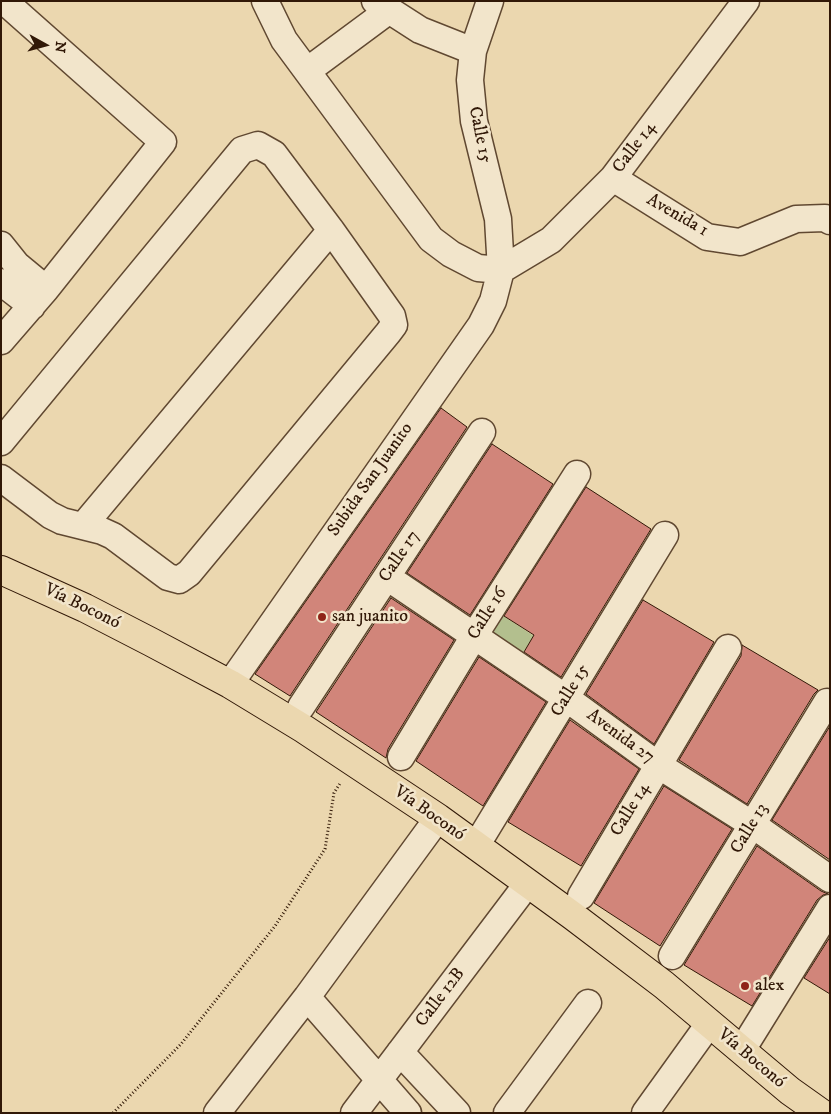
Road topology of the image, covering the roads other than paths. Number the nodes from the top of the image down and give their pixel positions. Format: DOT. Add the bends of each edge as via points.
graph roads {
  1 [pos="4,1"];
  2 [pos="265,1"];
  3 [pos="490,1"];
  4 [pos="746,1"];
  5 [pos="382,6"];
  6 [pos="473,51"];
  7 [pos="307,72"];
  8 [pos="613,178"];
  9 [pos="830,221"];
  10 [pos="331,230"];
  11 [pos="1,245"];
  12 [pos="500,270"];
  13 [pos="1,282"];
  14 [pos="39,297"];
  15 [pos="1,341"];
  16 [pos="482,432"];
  17 [pos="1,442"];
  18 [pos="577,474"];
  19 [pos="1,478"];
  20 [pos="83,526"];
  21 [pos="665,535"];
  22 [pos="1,570"];
  23 [pos="387,577"];
  24 [pos="474,636"];
  25 [pos="728,648"];
  26 [pos="230,684"];
  27 [pos="566,698"];
  28 [pos="827,702"];
  29 [pos="301,707"];
  30 [pos="401,757"];
  31 [pos="658,765"];
  32 [pos="438,818"];
  33 [pos="753,825"];
  34 [pos="476,846"];
  35 [pos="830,879"];
  36 [pos="528,883"];
  37 [pos="581,896"];
  38 [pos="830,908"];
  39 [pos="672,956"];
  40 [pos="306,997"];
  41 [pos="588,1003"];
  42 [pos="709,1024"];
  43 [pos="742,1050"];
  44 [pos="400,1052"];
  45 [pos="379,1080"];
  46 [pos="217,1113"];
  47 [pos="354,1113"];
  48 [pos="408,1113"];
  49 [pos="457,1113"];
  50 [pos="507,1113"];
  51 [pos="645,1113"];
  52 [pos="822,1113"];
  1 -- 14 [label="street" via="163,142"];
  2 -- 7 [label="street" via="284,40"];
  3 -- 6 [label="street, Calle 15"];
  4 -- 8 [label="street, Calle 14"];
  5 -- 6 [label="street" via="420,30"];
  5 -- 7 [label="street"];
  6 -- 12 [label="street, Calle 15" via="470,80 474,121 498,219"];
  7 -- 12 [label="street" via="431,239 478,268"];
  8 -- 9 [label="street, Avenida 1" via="707,237 740,242 796,219 825,218"];
  8 -- 12 [label="street, Calle 14" via="551,240"];
  10 -- 17 [label="street" via="274,154 258,145 242,150"];
  10 -- 20 [label="street"];
  10 -- 20 [label="street" via="392,316 394,325 189,573 179,580 168,578 113,536"];
  11 -- 14 [label="street"];
  12 -- 26 [label="street, Subida San Juanito" via="493,301 480,325"];
  13 -- 14 [label="street"];
  14 -- 15 [label="street"];
  16 -- 23 [label="street, Calle 17"];
  18 -- 24 [label="street, Calle 16"];
  19 -- 20 [label="street" via="50,515"];
  21 -- 27 [label="street, Calle 15"];
  22 -- 26 [label="main road, Vía Boconó" via="85,608"];
  23 -- 24 [label="street, Avenida 27"];
  23 -- 29 [label="street, Calle 17"];
  24 -- 27 [label="street, Avenida 27"];
  24 -- 30 [label="street, Calle 16"];
  25 -- 31 [label="street, Calle 14"];
  26 -- 32 [label="main road, Vía Boconó"];
  27 -- 31 [label="street, Avenida 27"];
  27 -- 34 [label="street, Calle 15"];
  28 -- 33 [label="street, Calle 13"];
  31 -- 33 [label="street, Avenida 27"];
  31 -- 37 [label="street, Calle 14"];
  32 -- 34 [label="main road, Vía Boconó"];
  32 -- 40 [label="street"];
  33 -- 35 [label="street, Avenida 27"];
  33 -- 39 [label="street, Calle 13"];
  34 -- 36 [label="main road, Vía Boconó"];
  36 -- 42 [label="main road, Vía Boconó" via="664,985"];
  36 -- 44 [label="street, Calle 12B"];
  38 -- 43 [label="street"];
  40 -- 45 [label="street"];
  40 -- 46 [label="street"];
  41 -- 50 [label="street"];
  42 -- 43 [label="main road, Vía Boconó"];
  42 -- 51 [label="street"];
  43 -- 52 [label="main road, Vía Boconó" via="790,1091"];
  44 -- 45 [label="street, Calle 12B"];
  44 -- 49 [label="street"];
  45 -- 47 [label="street, Calle 12B"];
  45 -- 48 [label="street"];
}
